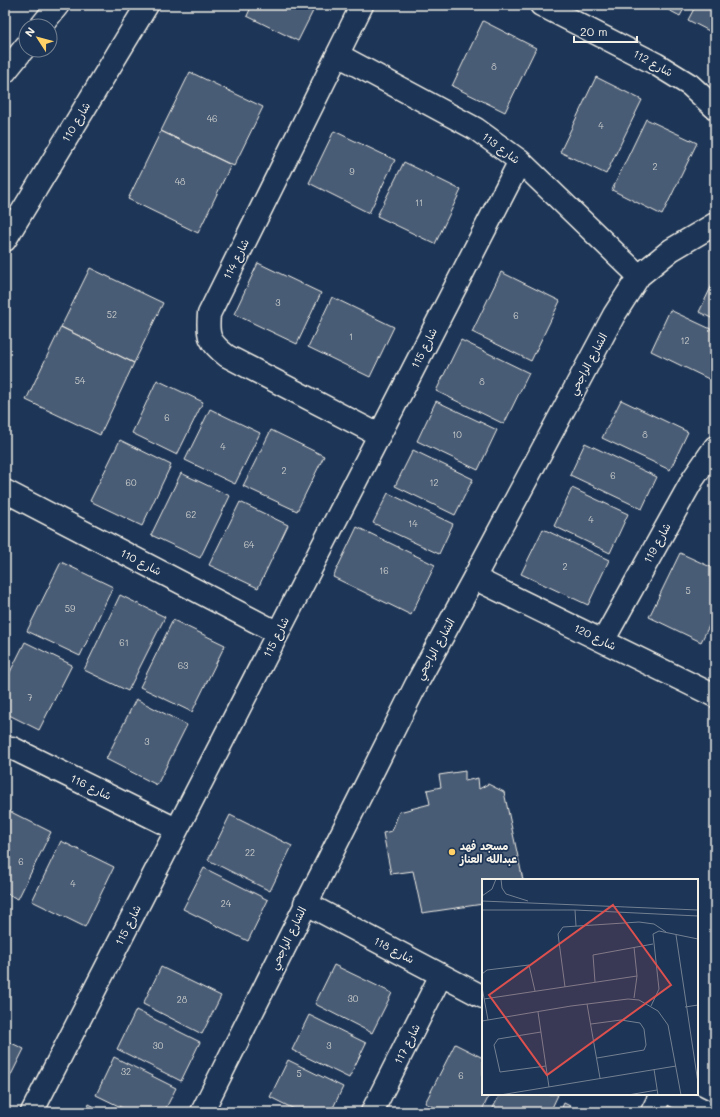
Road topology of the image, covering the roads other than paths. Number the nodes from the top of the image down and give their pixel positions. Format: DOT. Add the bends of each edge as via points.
graph roads {
  1 [pos="58,5"];
  2 [pos="147,5"];
  3 [pos="362,5"];
  4 [pos="541,5"];
  5 [pos="47,18"];
  6 [pos="338,55"];
  7 [pos="18,56"];
  8 [pos="5,72"];
  9 [pos="715,108"];
  10 [pos="520,161"];
  11 [pos="715,224"];
  12 [pos="5,240"];
  13 [pos="639,276"];
  14 [pos="379,435"];
  15 [pos="715,447"];
  16 [pos="5,491"];
  17 [pos="474,578"];
  18 [pos="278,633"];
  19 [pos="603,641"];
  20 [pos="715,696"];
  21 [pos="5,748"];
  22 [pos="176,829"];
  23 [pos="305,903"];
  24 [pos="441,975"];
  25 [pos="482,996"];
  26 [pos="660,1095"];
  27 [pos="673,1095"];
  28 [pos="32,1112"];
  29 [pos="202,1112"];
  30 [pos="372,1112"];
  31 [pos="652,1112"];
  32 [pos="707,1112"];
  1 -- 5 [label="street"];
  2 -- 12 [label="street, شارع 110"];
  3 -- 6 [label="street, 114 شارع"];
  4 -- 9 [label="street, شارع 112" via="656,64 690,85"];
  6 -- 10 [label="street, شارع 113" via="476,129"];
  6 -- 14 [label="street, 114 شارع" via="209,314 207,332 214,346 227,356"];
  7 -- 8 [label="street"];
  10 -- 13 [label="street, شارع 113"];
  10 -- 14 [label="street, شارع 115"];
  11 -- 13 [label="street, الشارع الراجحي" via="670,250"];
  13 -- 17 [label="street, الشارع الراجحي" via="614,315"];
  14 -- 18 [label="street, شارع 115"];
  15 -- 19 [label="street, شارع 119" via="693,479"];
  16 -- 18 [label="street, شارع 110"];
  17 -- 19 [label="street, شارع 120"];
  17 -- 23 [label="street, الشارع الراجحي" via="416,685"];
  18 -- 22 [label="street, شارع 115"];
  19 -- 20 [label="street, شارع 120"];
  21 -- 22 [label="street, شارع 116" via="12,748"];
  22 -- 28 [label="street, شارع 115"];
  23 -- 24 [label="street, شارع 118"];
  23 -- 29 [label="street, الشارع الراجحي"];
  24 -- 25 [label="street, شارع 118"];
  24 -- 30 [label="street, شارع 117"];
  26 -- 31 [label="street"];
  27 -- 32 [label="street"];
}
